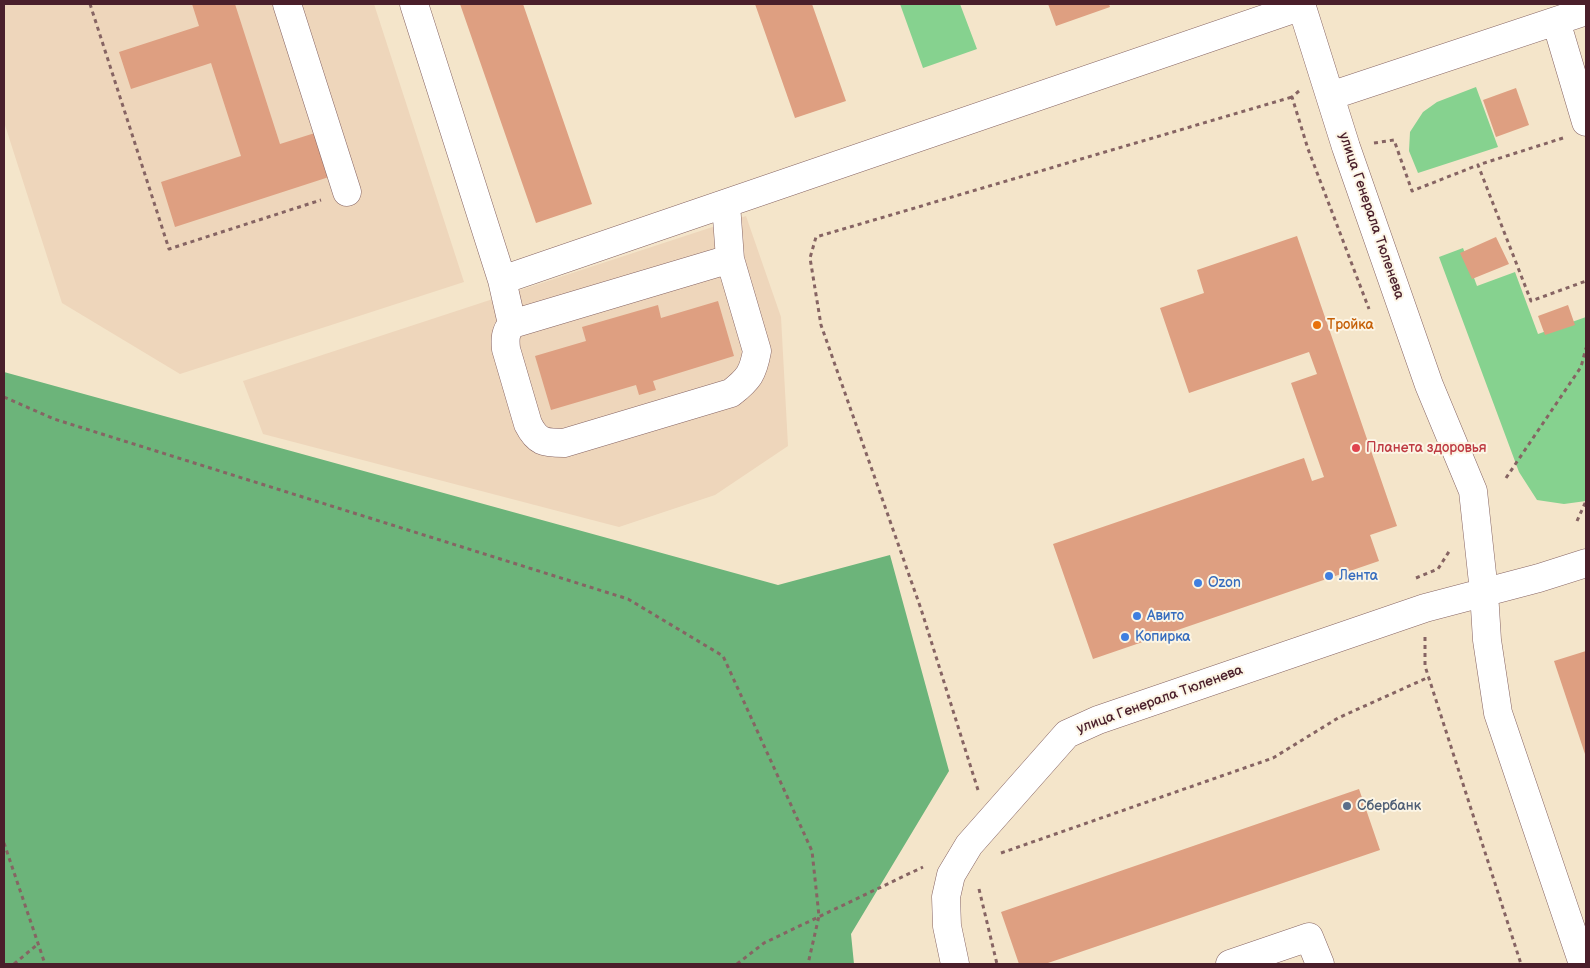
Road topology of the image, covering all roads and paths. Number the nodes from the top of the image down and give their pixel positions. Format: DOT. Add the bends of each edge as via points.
graph roads {
  1 [pos="90,4"];
  2 [pos="287,4"];
  3 [pos="414,4"];
  4 [pos="1301,5"];
  5 [pos="1586,11"];
  6 [pos="1556,21"];
  7 [pos="1323,70"];
  8 [pos="1330,96"];
  9 [pos="1292,97"];
  10 [pos="1577,129"];
  11 [pos="1346,147"];
  12 [pos="1308,149"];
  13 [pos="1478,165"];
  14 [pos="348,192"];
  15 [pos="726,204"];
  16 [pos="730,259"];
  17 [pos="502,280"];
  18 [pos="1586,281"];
  19 [pos="1371,315"];
  20 [pos="512,324"];
  21 [pos="1586,348"];
  22 [pos="4,397"];
  23 [pos="1506,478"];
  24 [pos="1586,501"];
  25 [pos="1577,520"];
  26 [pos="1454,546"];
  27 [pos="1586,563"];
  28 [pos="1484,592"];
  29 [pos="1425,608"];
  30 [pos="1429,677"];
  31 [pos="988,823"];
  32 [pos="4,843"];
  33 [pos="926,866"];
  34 [pos="978,886"];
  35 [pos="819,916"];
  36 [pos="38,944"];
  37 [pos="14,964"];
  38 [pos="45,964"];
  39 [pos="737,964"];
  40 [pos="808,964"];
  41 [pos="955,964"];
  42 [pos="996,964"];
  43 [pos="1230,964"];
  44 [pos="1320,964"];
  45 [pos="1521,964"];
  46 [pos="1583,964"];
  1 -- 14 [label="path" via="169,249"];
  2 -- 14 [label="street"];
  3 -- 17 [label="street"];
  4 -- 7 [label="street, улица Генерала Тюленева"];
  4 -- 15 [label="street"];
  5 -- 6 [label="street"];
  6 -- 8 [label="street"];
  6 -- 10 [label="street"];
  7 -- 8 [label="street, улица Генерала Тюленева"];
  7 -- 9 [label="path"];
  8 -- 11 [label="street, улица Генерала Тюленева"];
  9 -- 12 [label="path"];
  9 -- 31 [label="path" via="816,237 810,258 821,325 921,609"];
  10 -- 13 [label="path"];
  11 -- 12 [label="path"];
  11 -- 13 [label="path" via="1394,140 1412,191"];
  11 -- 28 [label="street, улица Генерала Тюленева" via="1429,384 1473,491"];
  12 -- 19 [label="path"];
  13 -- 18 [label="path" via="1532,301"];
  15 -- 16 [label="street"];
  15 -- 17 [label="street"];
  16 -- 20 [label="street"];
  16 -- 20 [label="street" via="757,351 754,366 745,382 731,393 564,443 546,443 534,435 528,424 506,350 507,330"];
  17 -- 20 [label="street"];
  21 -- 23 [label="path" via="1581,366"];
  22 -- 35 [label="path" via="63,422 628,599 723,656 812,851"];
  24 -- 25 [label="path"];
  26 -- 29 [label="path" via="1438,569 1413,579"];
  27 -- 28 [label="street, улица Генерала Тюленева"];
  28 -- 29 [label="street, улица Генерала Тюленева"];
  28 -- 46 [label="street" via="1487,640 1498,713"];
  29 -- 30 [label="path"];
  29 -- 31 [label="street, улица Генерала Тюленева" via="1098,720 1067,734"];
  30 -- 31 [label="path" via="1338,718 1273,758 998,854"];
  30 -- 45 [label="path"];
  31 -- 41 [label="street, улица Генерала Тюленева" via="969,844 951,875 946,897 947,926"];
  32 -- 36 [label="path"];
  33 -- 35 [label="path"];
  34 -- 42 [label="path"];
  35 -- 39 [label="path" via="764,943"];
  35 -- 40 [label="path"];
  36 -- 37 [label="path"];
  36 -- 38 [label="path"];
  43 -- 44 [label="street" via="1309,937"];
}
